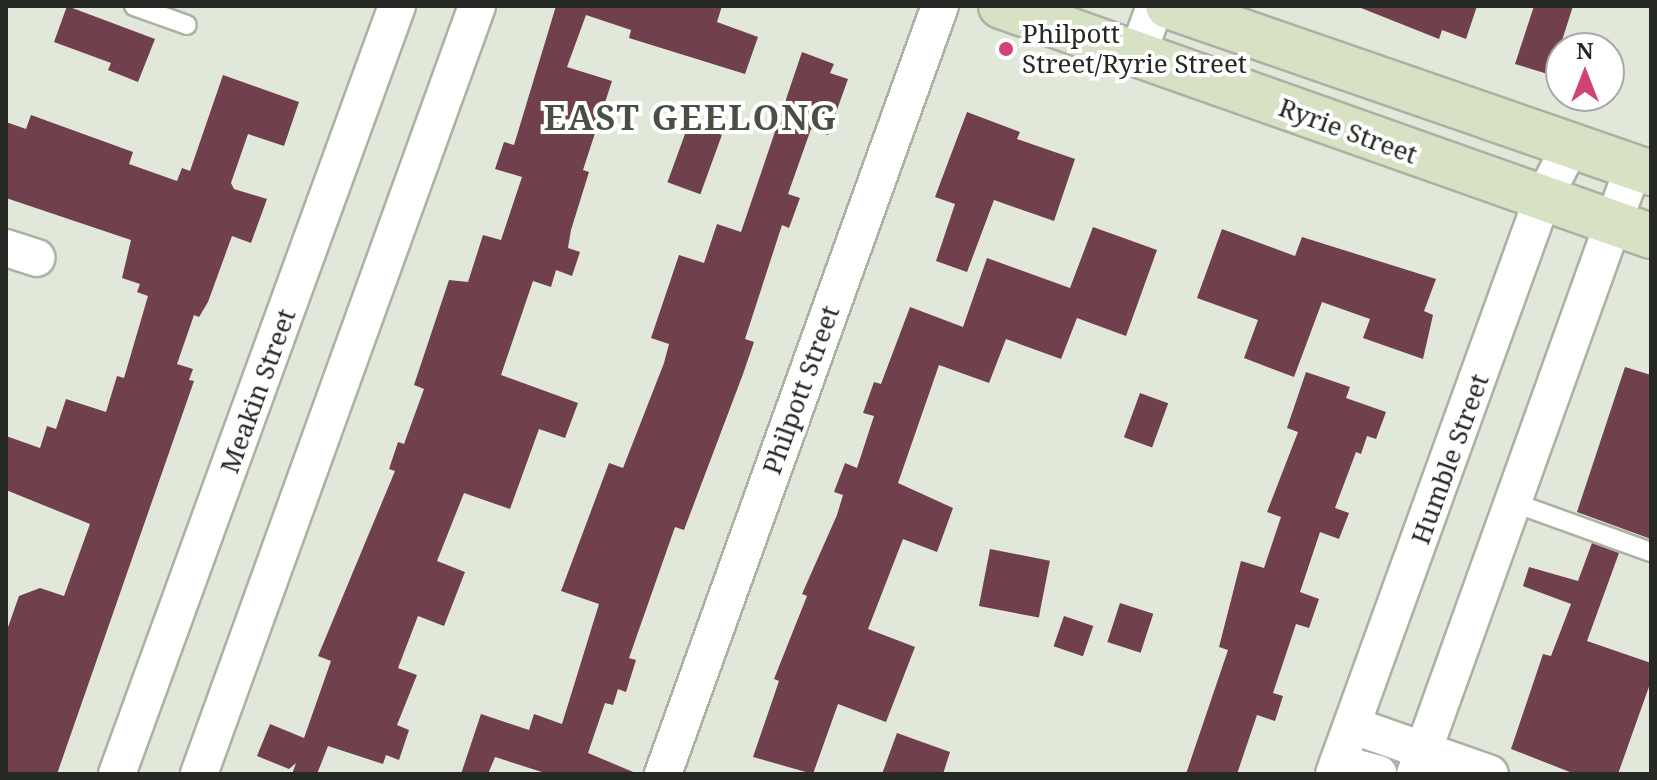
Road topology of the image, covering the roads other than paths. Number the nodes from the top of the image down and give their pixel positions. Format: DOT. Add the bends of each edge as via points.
graph roads {
  1 [pos="134,6"];
  2 [pos="397,6"];
  3 [pos="477,6"];
  4 [pos="940,6"];
  5 [pos="1001,6"];
  6 [pos="1155,6"];
  7 [pos="1168,6"];
  8 [pos="187,25"];
  9 [pos="1137,56"];
  10 [pos="1571,146"];
  11 [pos="1642,170"];
  12 [pos="1542,200"];
  13 [pos="1632,230"];
  14 [pos="1512,502"];
  15 [pos="1651,552"];
  16 [pos="1354,726"];
  17 [pos="1419,762"];
  18 [pos="1336,768"];
  19 [pos="117,774"];
  20 [pos="199,774"];
  21 [pos="663,774"];
  22 [pos="1379,774"];
  23 [pos="1490,774"];
  1 -- 8 [label="lane"];
  2 -- 19 [label="street, Meakin Street"];
  3 -- 20 [label="street"];
  4 -- 21 [label="street, Philpott Street"];
  5 -- 9 [label="main road, Ryrie Street"];
  6 -- 9 [label="street"];
  7 -- 10 [label="main road"];
  9 -- 12 [label="main road, Ryrie Street"];
  10 -- 11 [label="main road"];
  10 -- 12 [label="street, Humble Street"];
  11 -- 13 [label="street"];
  12 -- 13 [label="main road, Ryrie Street"];
  12 -- 16 [label="street, Humble Street"];
  13 -- 14 [label="street"];
  14 -- 15 [label="lane"];
  14 -- 17 [label="street"];
  16 -- 17 [label="street"];
  16 -- 18 [label="street, Humble Street"];
  17 -- 23 [label="street"];
  18 -- 22 [label="street"];
}
